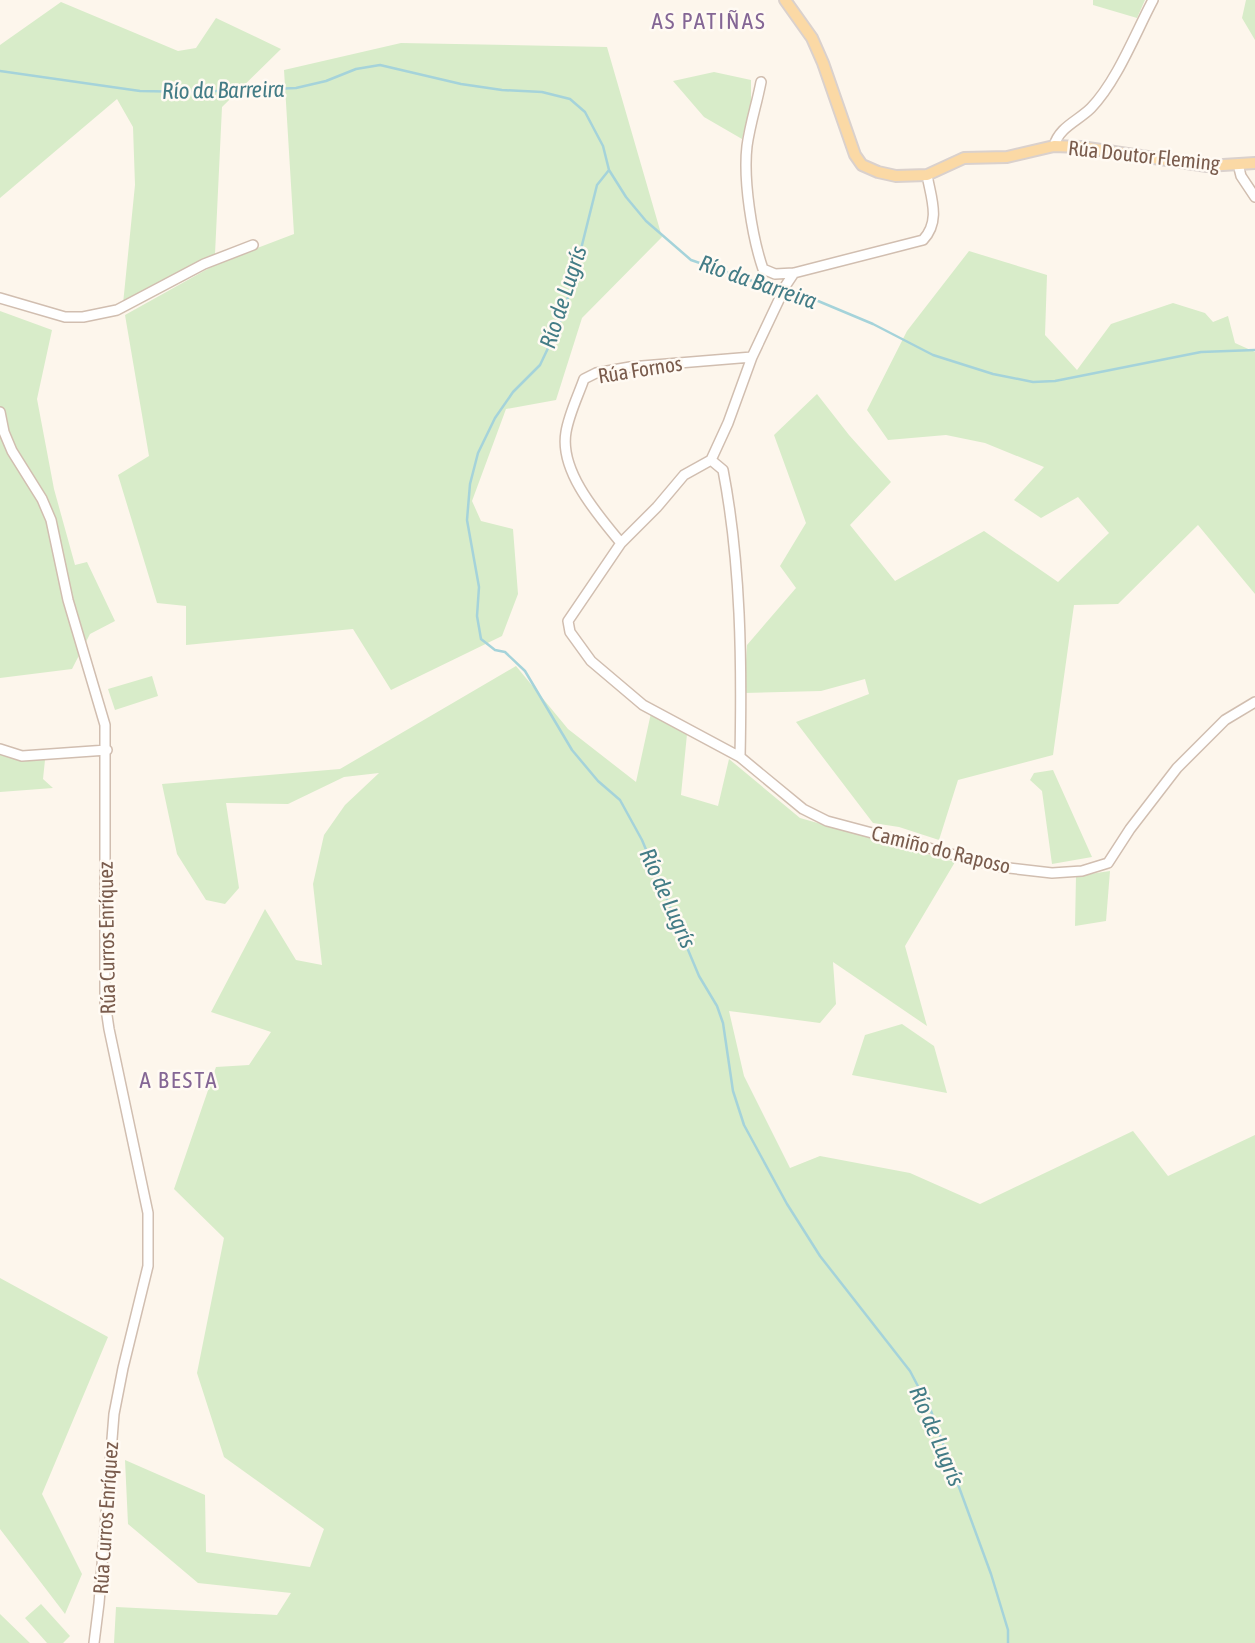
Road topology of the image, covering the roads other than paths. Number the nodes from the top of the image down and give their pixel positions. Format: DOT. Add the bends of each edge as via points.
graph roads {
  1 [pos="785,0"];
  2 [pos="1153,0"];
  3 [pos="761,82"];
  4 [pos="1054,146"];
  5 [pos="1255,163"];
  6 [pos="1238,164"];
  7 [pos="927,175"];
  8 [pos="1255,197"];
  9 [pos="253,245"];
  10 [pos="794,272"];
  11 [pos="0,298"];
  12 [pos="752,357"];
  13 [pos="0,412"];
  14 [pos="711,460"];
  15 [pos="621,543"];
  16 [pos="1255,702"];
  17 [pos="0,749"];
  18 [pos="107,750"];
  19 [pos="740,757"];
  20 [pos="94,1643"];
  1 -- 7 [label="main road, Rúa Doutor Fleming" via="812,38 862,165 896,176"];
  2 -- 4 [label="street" via="1112,78 1091,108 1056,138"];
  3 -- 10 [label="street" via="747,145 746,173 757,253 763,269 775,274"];
  4 -- 6 [label="main road, Rúa Doutor Fleming" via="1207,166"];
  4 -- 7 [label="main road, Rúa Doutor Fleming" via="1006,157 964,158"];
  5 -- 6 [label="main road, Rúa Doutor Fleming"];
  6 -- 8 [label="street, Rúa Doutor Fleming"];
  7 -- 10 [label="street" via="934,215 932,231 923,240"];
  9 -- 11 [label="street" via="102,314 65,317"];
  10 -- 12 [label="street"];
  12 -- 14 [label="street"];
  12 -- 15 [label="street, Rúa Fornos" via="631,367 584,379 566,432 566,451 574,477"];
  13 -- 18 [label="street, Rúa Curros Enríquez" via="12,451 51,520 68,600 100,701"];
  14 -- 15 [label="street" via="684,475"];
  14 -- 19 [label="street" via="723,470 732,535 740,654"];
  15 -- 19 [label="street" via="568,621 570,632 591,661 643,705"];
  16 -- 19 [label="street, Camiño do Raposo" via="1226,720 1177,768 1108,863 1082,871 1000,867 827,821 803,810"];
  17 -- 18 [label="street" via="22,756"];
  18 -- 20 [label="street, Rúa Curros Enríquez" via="105,1002 149,1232 147,1275 114,1414"];
}
